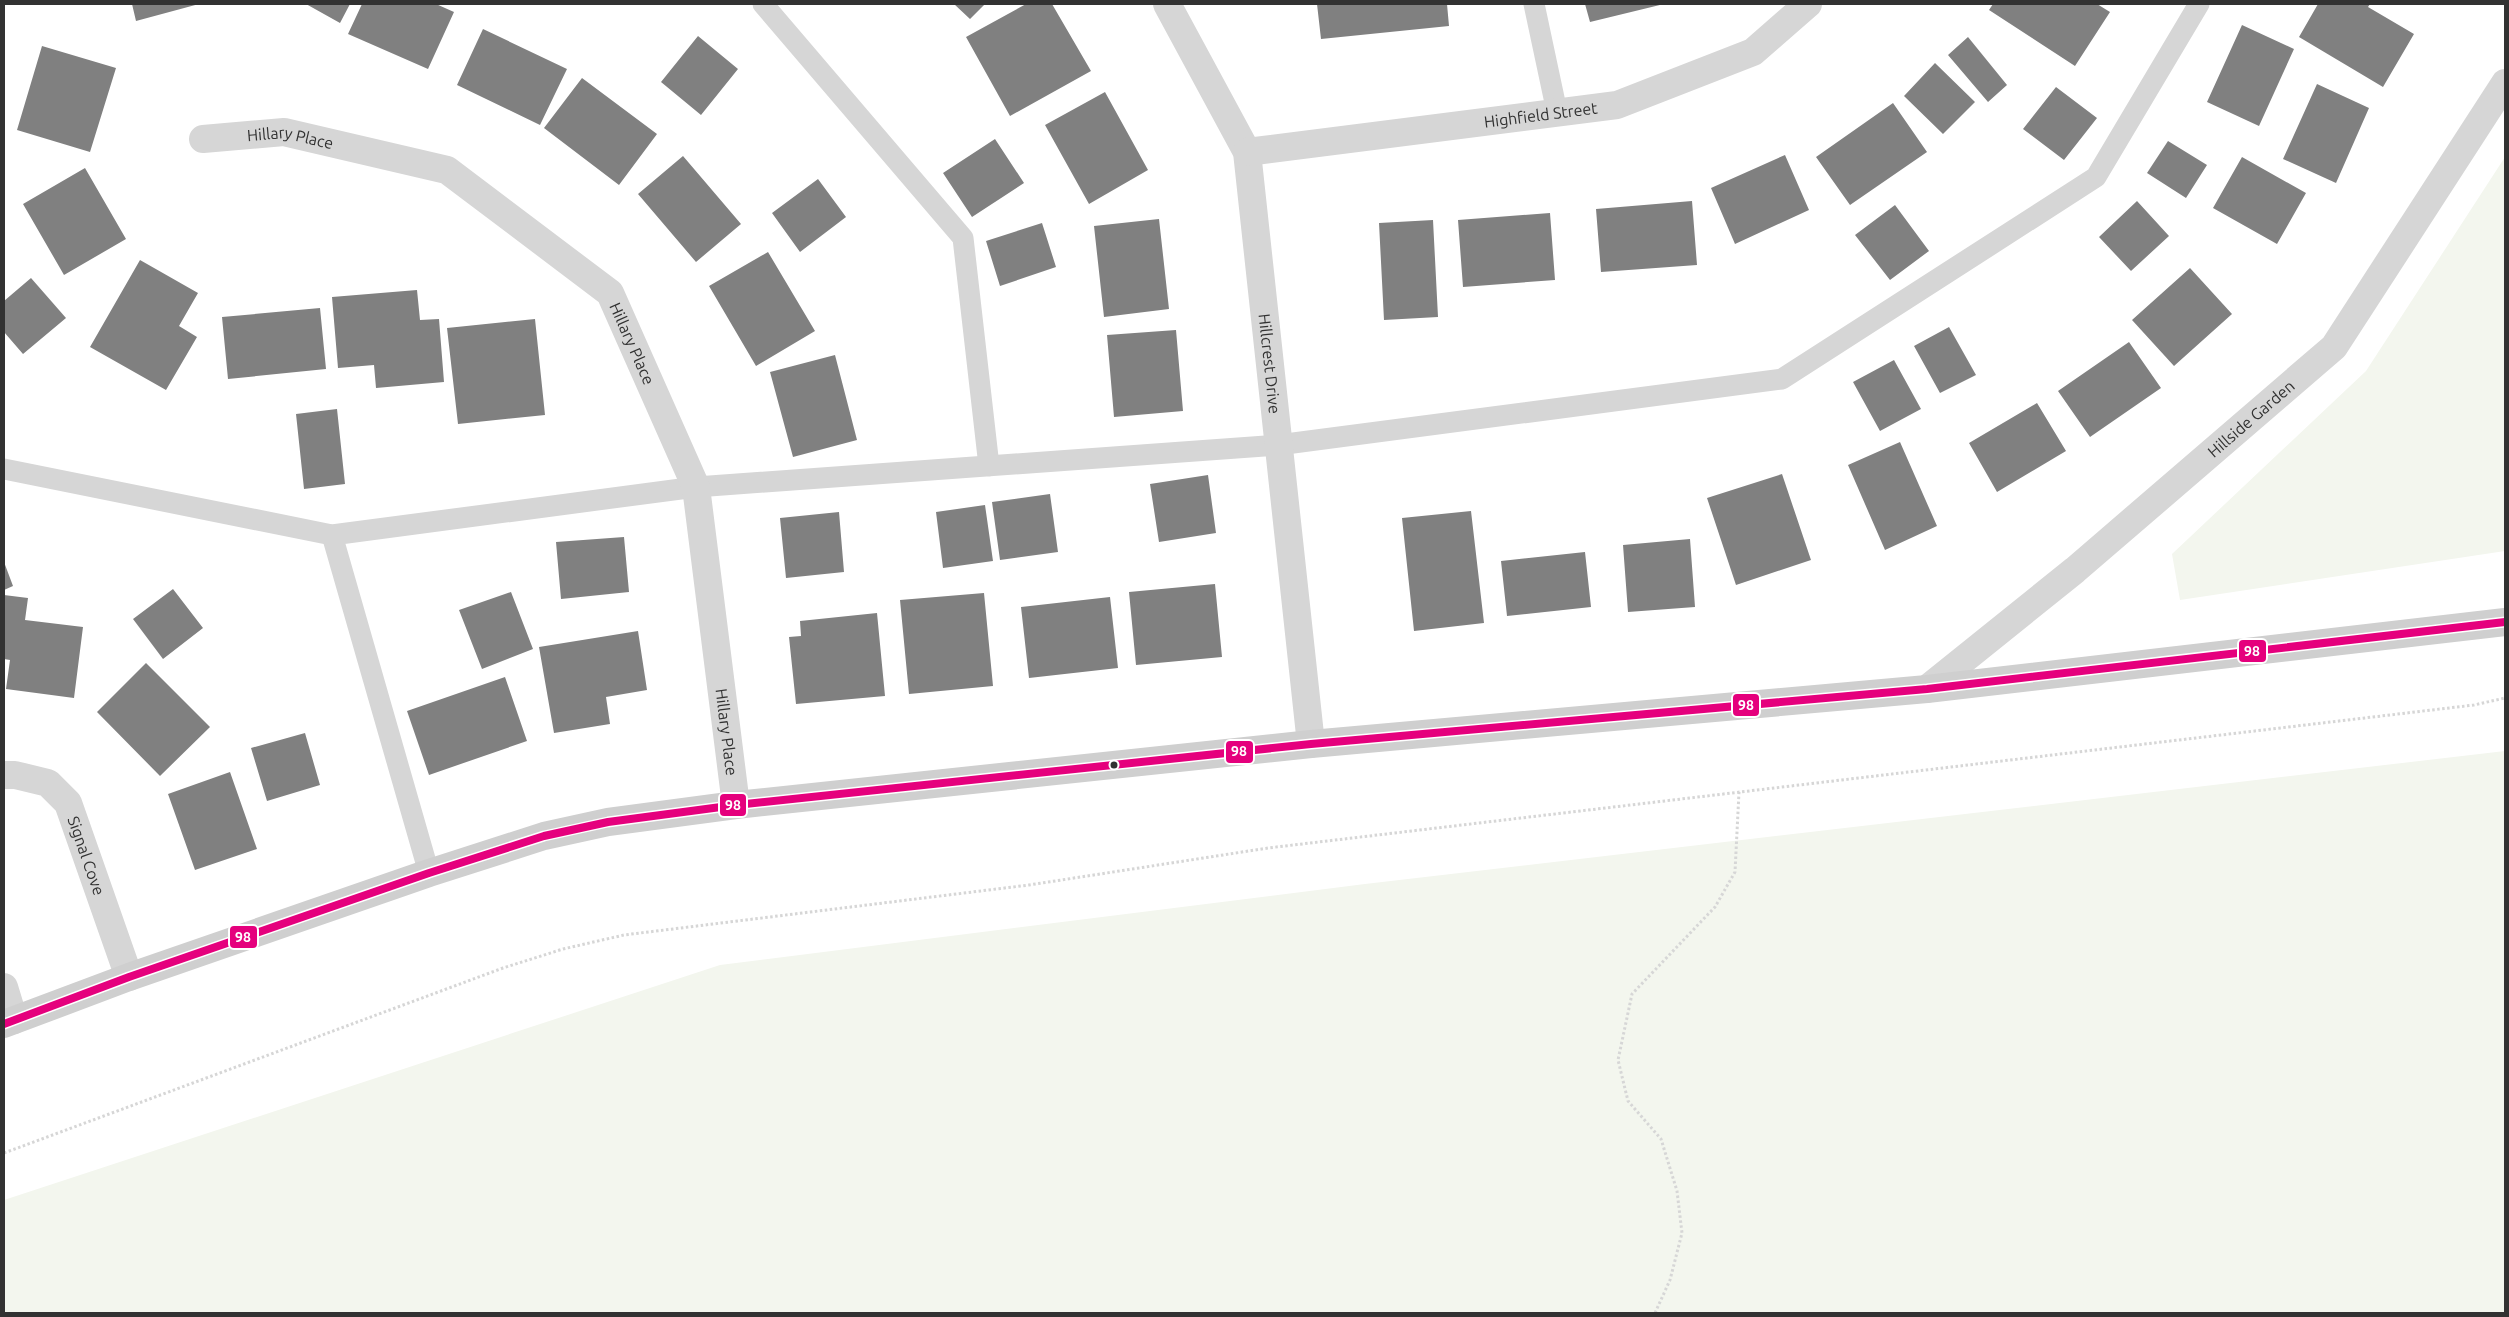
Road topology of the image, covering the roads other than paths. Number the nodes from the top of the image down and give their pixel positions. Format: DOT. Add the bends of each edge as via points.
graph roads {
  1 [pos="763,4"];
  2 [pos="1166,4"];
  3 [pos="1534,4"];
  4 [pos="1808,4"];
  5 [pos="2199,4"];
  6 [pos="2505,83"];
  7 [pos="1557,112"];
  8 [pos="203,139"];
  9 [pos="1246,152"];
  10 [pos="1278,445"];
  11 [pos="989,466"];
  12 [pos="4,469"];
  13 [pos="696,487"];
  14 [pos="332,535"];
  15 [pos="2505,622"];
  16 [pos="1927,689"];
  17 [pos="1310,744"];
  18 [pos="4,776"];
  19 [pos="736,805"];
  20 [pos="429,873"];
  21 [pos="129,977"];
  22 [pos="4,987"];
  23 [pos="9,1022"];
  1 -- 11 [label="lane" via="962,238"];
  2 -- 9 [label="street, Hillcrest Drive"];
  3 -- 7 [label="lane"];
  4 -- 7 [label="street, Highfield Street" via="1753,52 1617,105"];
  5 -- 10 [label="lane" via="2096,177 1782,379"];
  6 -- 16 [label="street, Hillside Garden" via="2334,347 2075,570"];
  7 -- 9 [label="street, Highfield Street"];
  8 -- 13 [label="street, Hillary Place" via="284,132 447,170 610,293"];
  9 -- 10 [label="street, Hillcrest Drive"];
  10 -- 11 [label="lane"];
  10 -- 17 [label="street, Hillcrest Drive"];
  11 -- 13 [label="lane"];
  12 -- 14 [label="lane"];
  13 -- 14 [label="lane"];
  13 -- 19 [label="street, Hillary Place"];
  14 -- 20 [label="lane"];
  15 -- 16 [label="street"];
  16 -- 17 [label="street"];
  17 -- 19 [label="street"];
  18 -- 21 [label="street, Signal Cove" via="15,775 48,783 68,803"];
  19 -- 20 [label="street" via="608,822 544,836"];
  20 -- 21 [label="street"];
  21 -- 23 [label="street"];
  22 -- 23 [label="street"];
}
